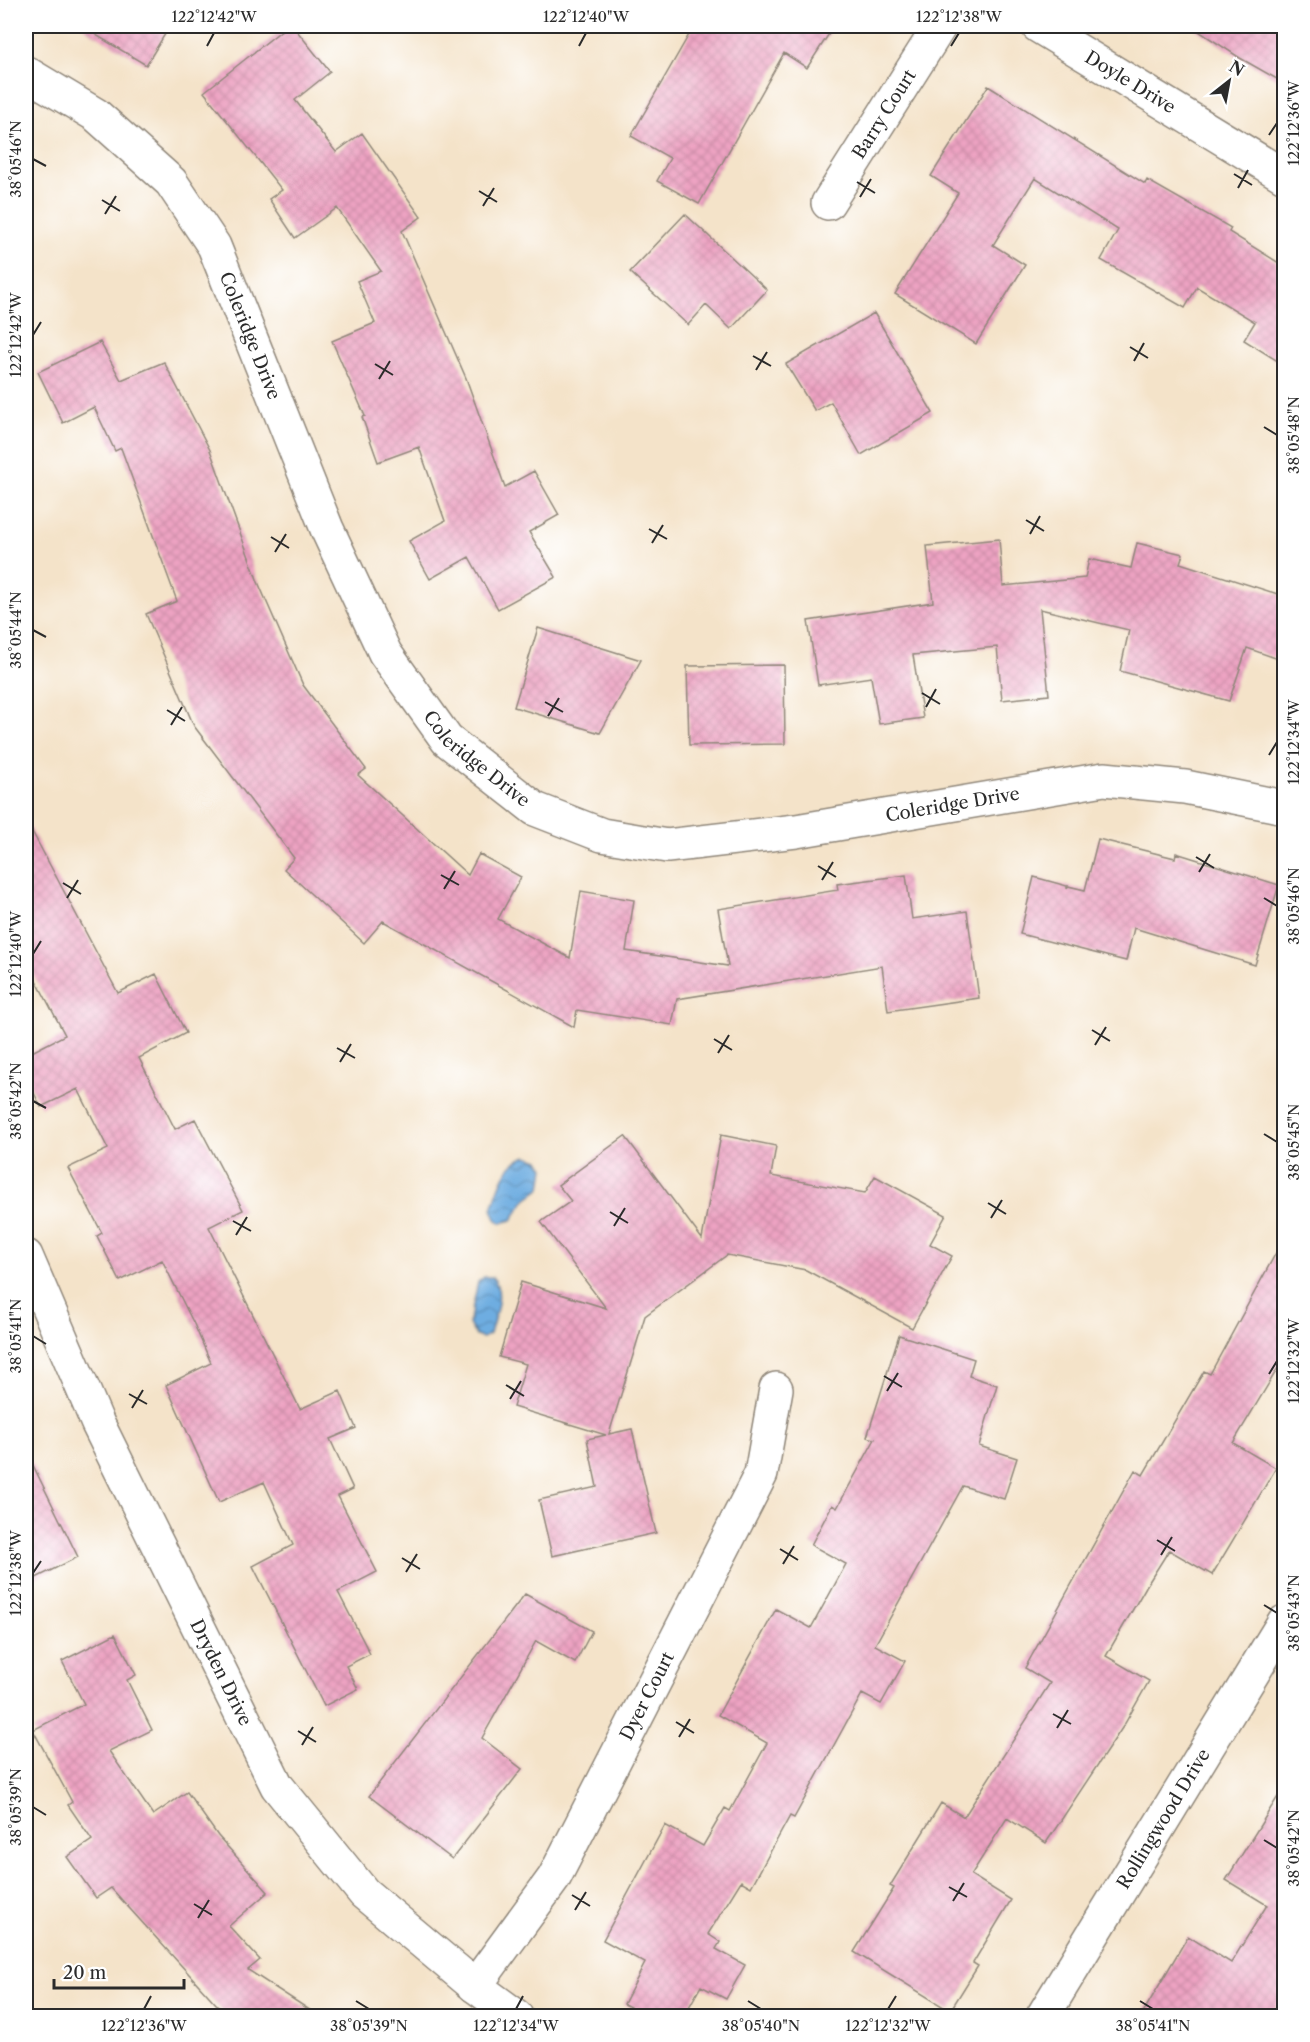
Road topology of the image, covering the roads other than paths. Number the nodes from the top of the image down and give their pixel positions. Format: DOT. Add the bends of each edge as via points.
graph roads {
  1 [pos="940,26"];
  2 [pos="1038,26"];
  3 [pos="26,73"];
  4 [pos="1284,176"];
  5 [pos="828,203"];
  6 [pos="1284,807"];
  7 [pos="26,1256"];
  8 [pos="776,1389"];
  9 [pos="1284,1622"];
  10 [pos="475,1986"];
  11 [pos="516,2016"];
  12 [pos="1043,2016"];
  1 -- 5 [label="street, Barry Court"];
  2 -- 4 [label="street, Doyle Drive"];
  3 -- 6 [label="street, Coleridge Drive" via="96,115 171,182 214,246 327,529 385,652 447,740 535,809 602,835 668,846 795,831 1104,779 1185,787"];
  7 -- 10 [label="street, Dryden Drive" via="98,1425 277,1786 364,1893"];
  8 -- 10 [label="street, Dyer Court" via="761,1474 554,1878"];
  9 -- 12 [label="street, Rollingwood Drive"];
  10 -- 11 [label="street, Dryden Drive"];
}
